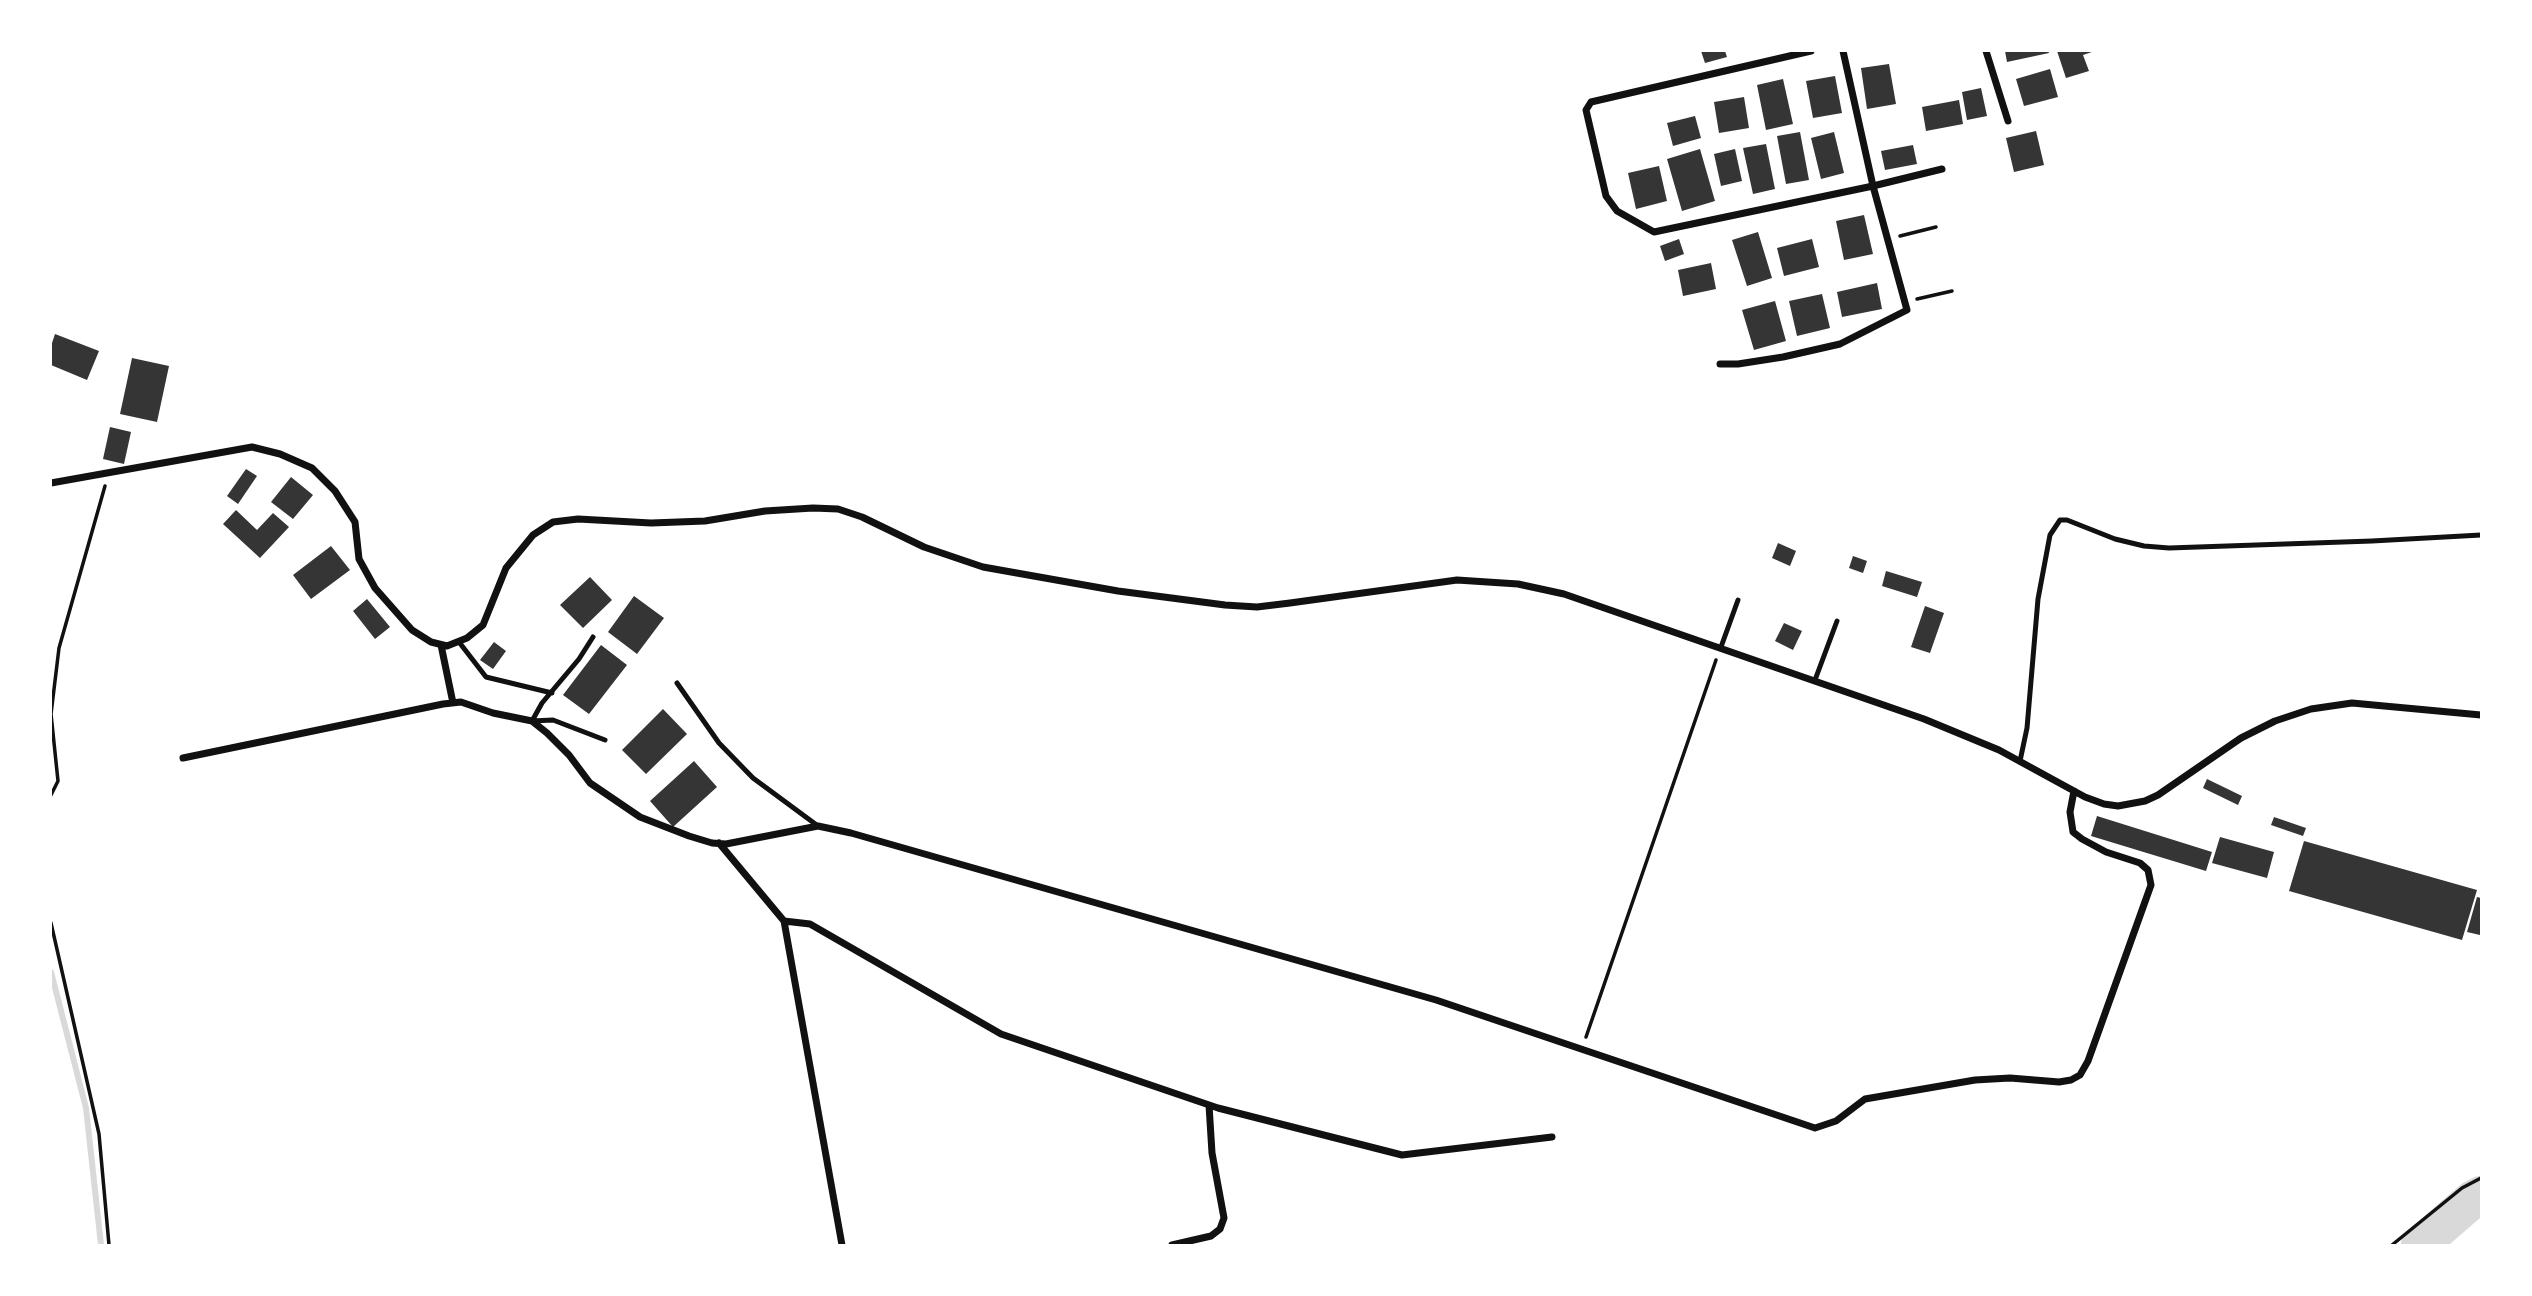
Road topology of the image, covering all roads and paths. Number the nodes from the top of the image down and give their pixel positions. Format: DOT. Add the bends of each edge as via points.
graph roads {
  1 [pos="1811,51"];
  2 [pos="1843,51"];
  3 [pos="1986,51"];
  4 [pos="2008,121"];
  5 [pos="1941,169"];
  6 [pos="1873,186"];
  7 [pos="1936,227"];
  8 [pos="1887,238"];
  9 [pos="1952,290"];
  10 [pos="1905,302"];
  11 [pos="1720,365"];
  12 [pos="108,474"];
  13 [pos="51,483"];
  14 [pos="2481,534"];
  15 [pos="1738,600"];
  16 [pos="1837,621"];
  17 [pos="593,637"];
  18 [pos="459,642"];
  19 [pos="441,645"];
  20 [pos="1721,647"];
  21 [pos="1815,680"];
  22 [pos="677,683"];
  23 [pos="552,693"];
  24 [pos="453,703"];
  25 [pos="2481,715"];
  26 [pos="531,721"];
  27 [pos="605,740"];
  28 [pos="183,758"];
  29 [pos="2020,761"];
  30 [pos="2074,791"];
  31 [pos="51,795"];
  32 [pos="818,827"];
  33 [pos="719,843"];
  34 [pos="784,921"];
  35 [pos="51,923"];
  36 [pos="1582,1049"];
  37 [pos="1209,1105"];
  38 [pos="1552,1137"];
  39 [pos="2481,1178"];
  40 [pos="109,1245"];
  41 [pos="842,1245"];
  42 [pos="1172,1245"];
  43 [pos="2392,1245"];
  1 -- 6 [label="street" via="1591,102 1586,110 1606,197 1617,212 1654,232"];
  2 -- 6 [label="street"];
  3 -- 4 [label="street"];
  5 -- 6 [label="street"];
  6 -- 8 [label="street"];
  7 -- 8 [label="path"];
  8 -- 10 [label="street"];
  9 -- 10 [label="path"];
  10 -- 11 [label="street" via="1907,310 1840,344"];
  12 -- 13 [label="street"];
  12 -- 19 [label="street" via="251,447 312,468 335,491 355,522 359,559 375,588 412,631"];
  12 -- 31 [label="path" via="58,648 51,714 58,781"];
  14 -- 29 [label="lane" via="2169,548 2115,539 2060,520 2050,535 2038,600 2030,708"];
  15 -- 20 [label="lane"];
  16 -- 21 [label="lane"];
  17 -- 23 [label="lane"];
  18 -- 19 [label="street"];
  18 -- 20 [label="street" via="483,625 506,568 533,535 553,522 705,521 813,508 838,509 862,517 923,547 983,567 1118,591 1256,607 1457,580 1492,581 1564,594"];
  18 -- 23 [label="lane" via="486,677"];
  19 -- 24 [label="street"];
  20 -- 21 [label="street"];
  20 -- 36 [label="path"];
  21 -- 29 [label="street" via="1924,719"];
  22 -- 32 [label="lane" via="719,743 752,778"];
  23 -- 26 [label="lane"];
  24 -- 26 [label="street"];
  24 -- 28 [label="street"];
  25 -- 30 [label="street" via="2352,703 2311,709 2241,738 2145,801 2118,806"];
  26 -- 27 [label="lane" via="553,720"];
  26 -- 33 [label="street" via="569,755 590,783 640,817"];
  29 -- 30 [label="street"];
  30 -- 36 [label="street" via="2073,832 2106,852 2140,863 2148,870 2151,885 2088,1061 2071,1080 1975,1080 1865,1099 1836,1121 1815,1128"];
  32 -- 33 [label="street"];
  32 -- 36 [label="street" via="1436,1000"];
  33 -- 34 [label="street"];
  34 -- 37 [label="street" via="810,924 1001,1034"];
  34 -- 41 [label="street"];
  35 -- 40 [label="path" via="99,1134"];
  37 -- 38 [label="street" via="1402,1155"];
  37 -- 42 [label="street" via="1224,1218 1211,1236"];
  39 -- 43 [label="path"];
}
